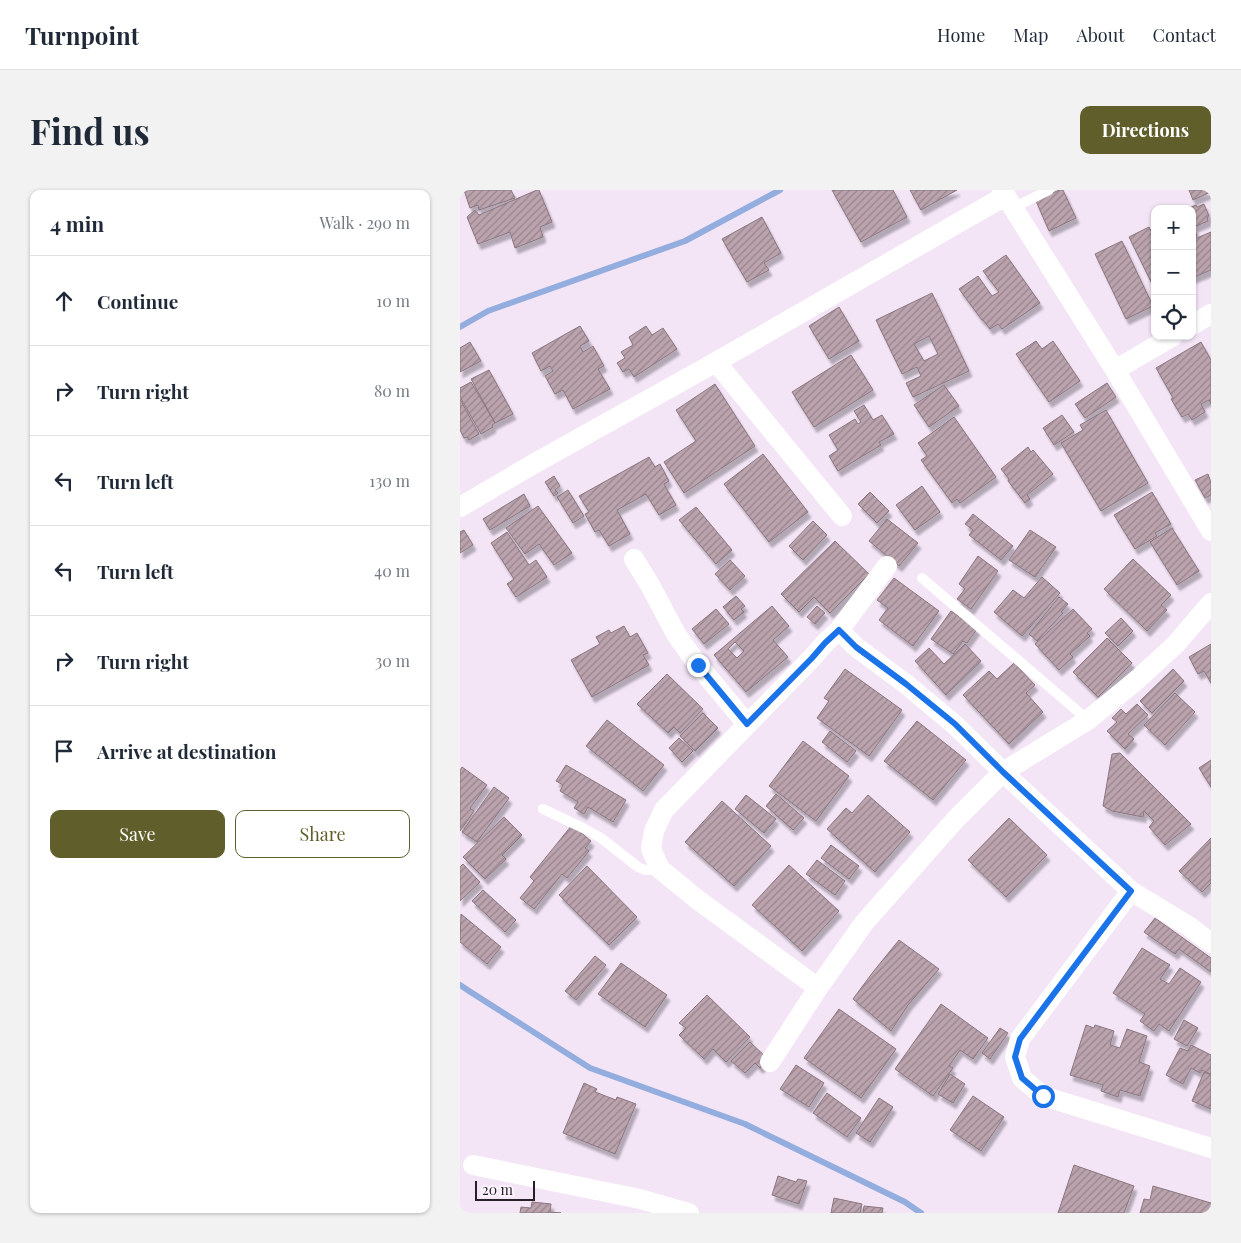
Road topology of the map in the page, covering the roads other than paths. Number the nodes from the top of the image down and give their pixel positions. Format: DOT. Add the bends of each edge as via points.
graph roads {
  1 [pos="1049,190"];
  2 [pos="1007,198"];
  3 [pos="1211,314"];
  4 [pos="1196,323"];
  5 [pos="1166,340"];
  6 [pos="716,362"];
  7 [pos="1115,370"];
  8 [pos="460,507"];
  9 [pos="842,516"];
  10 [pos="1211,531"];
  11 [pos="634,558"];
  12 [pos="888,566"];
  13 [pos="922,578"];
  14 [pos="1211,603"];
  15 [pos="839,630"];
  16 [pos="1088,720"];
  17 [pos="747,724"];
  18 [pos="1003,772"];
  19 [pos="543,809"];
  20 [pos="660,868"];
  21 [pos="1131,891"];
  22 [pos="1211,943"];
  23 [pos="818,988"];
  24 [pos="770,1062"];
  25 [pos="1211,1148"];
  26 [pos="473,1165"];
  27 [pos="689,1213"];
  1 -- 2 [label="lane"];
  2 -- 6 [label="street"];
  2 -- 7 [label="street"];
  3 -- 4 [label="street"];
  5 -- 7 [label="street"];
  6 -- 8 [label="street"];
  6 -- 9 [label="street"];
  7 -- 10 [label="street"];
  11 -- 17 [label="street" via="676,634"];
  12 -- 15 [label="street"];
  13 -- 16 [label="lane"];
  14 -- 16 [label="street" via="1176,644"];
  15 -- 17 [label="street"];
  15 -- 18 [label="street" via="856,647 955,724"];
  16 -- 18 [label="street"];
  17 -- 20 [label="street" via="664,810 654,831 651,849"];
  18 -- 21 [label="street"];
  18 -- 23 [label="street" via="955,820 864,923"];
  19 -- 20 [label="lane" via="602,838 638,867 645,870"];
  20 -- 23 [label="street"];
  21 -- 22 [label="street"];
  21 -- 25 [label="street" via="1020,1039 1015,1057 1017,1064 1022,1078 1043,1096"];
  23 -- 24 [label="street"];
  26 -- 27 [label="street" via="640,1199"];
}
